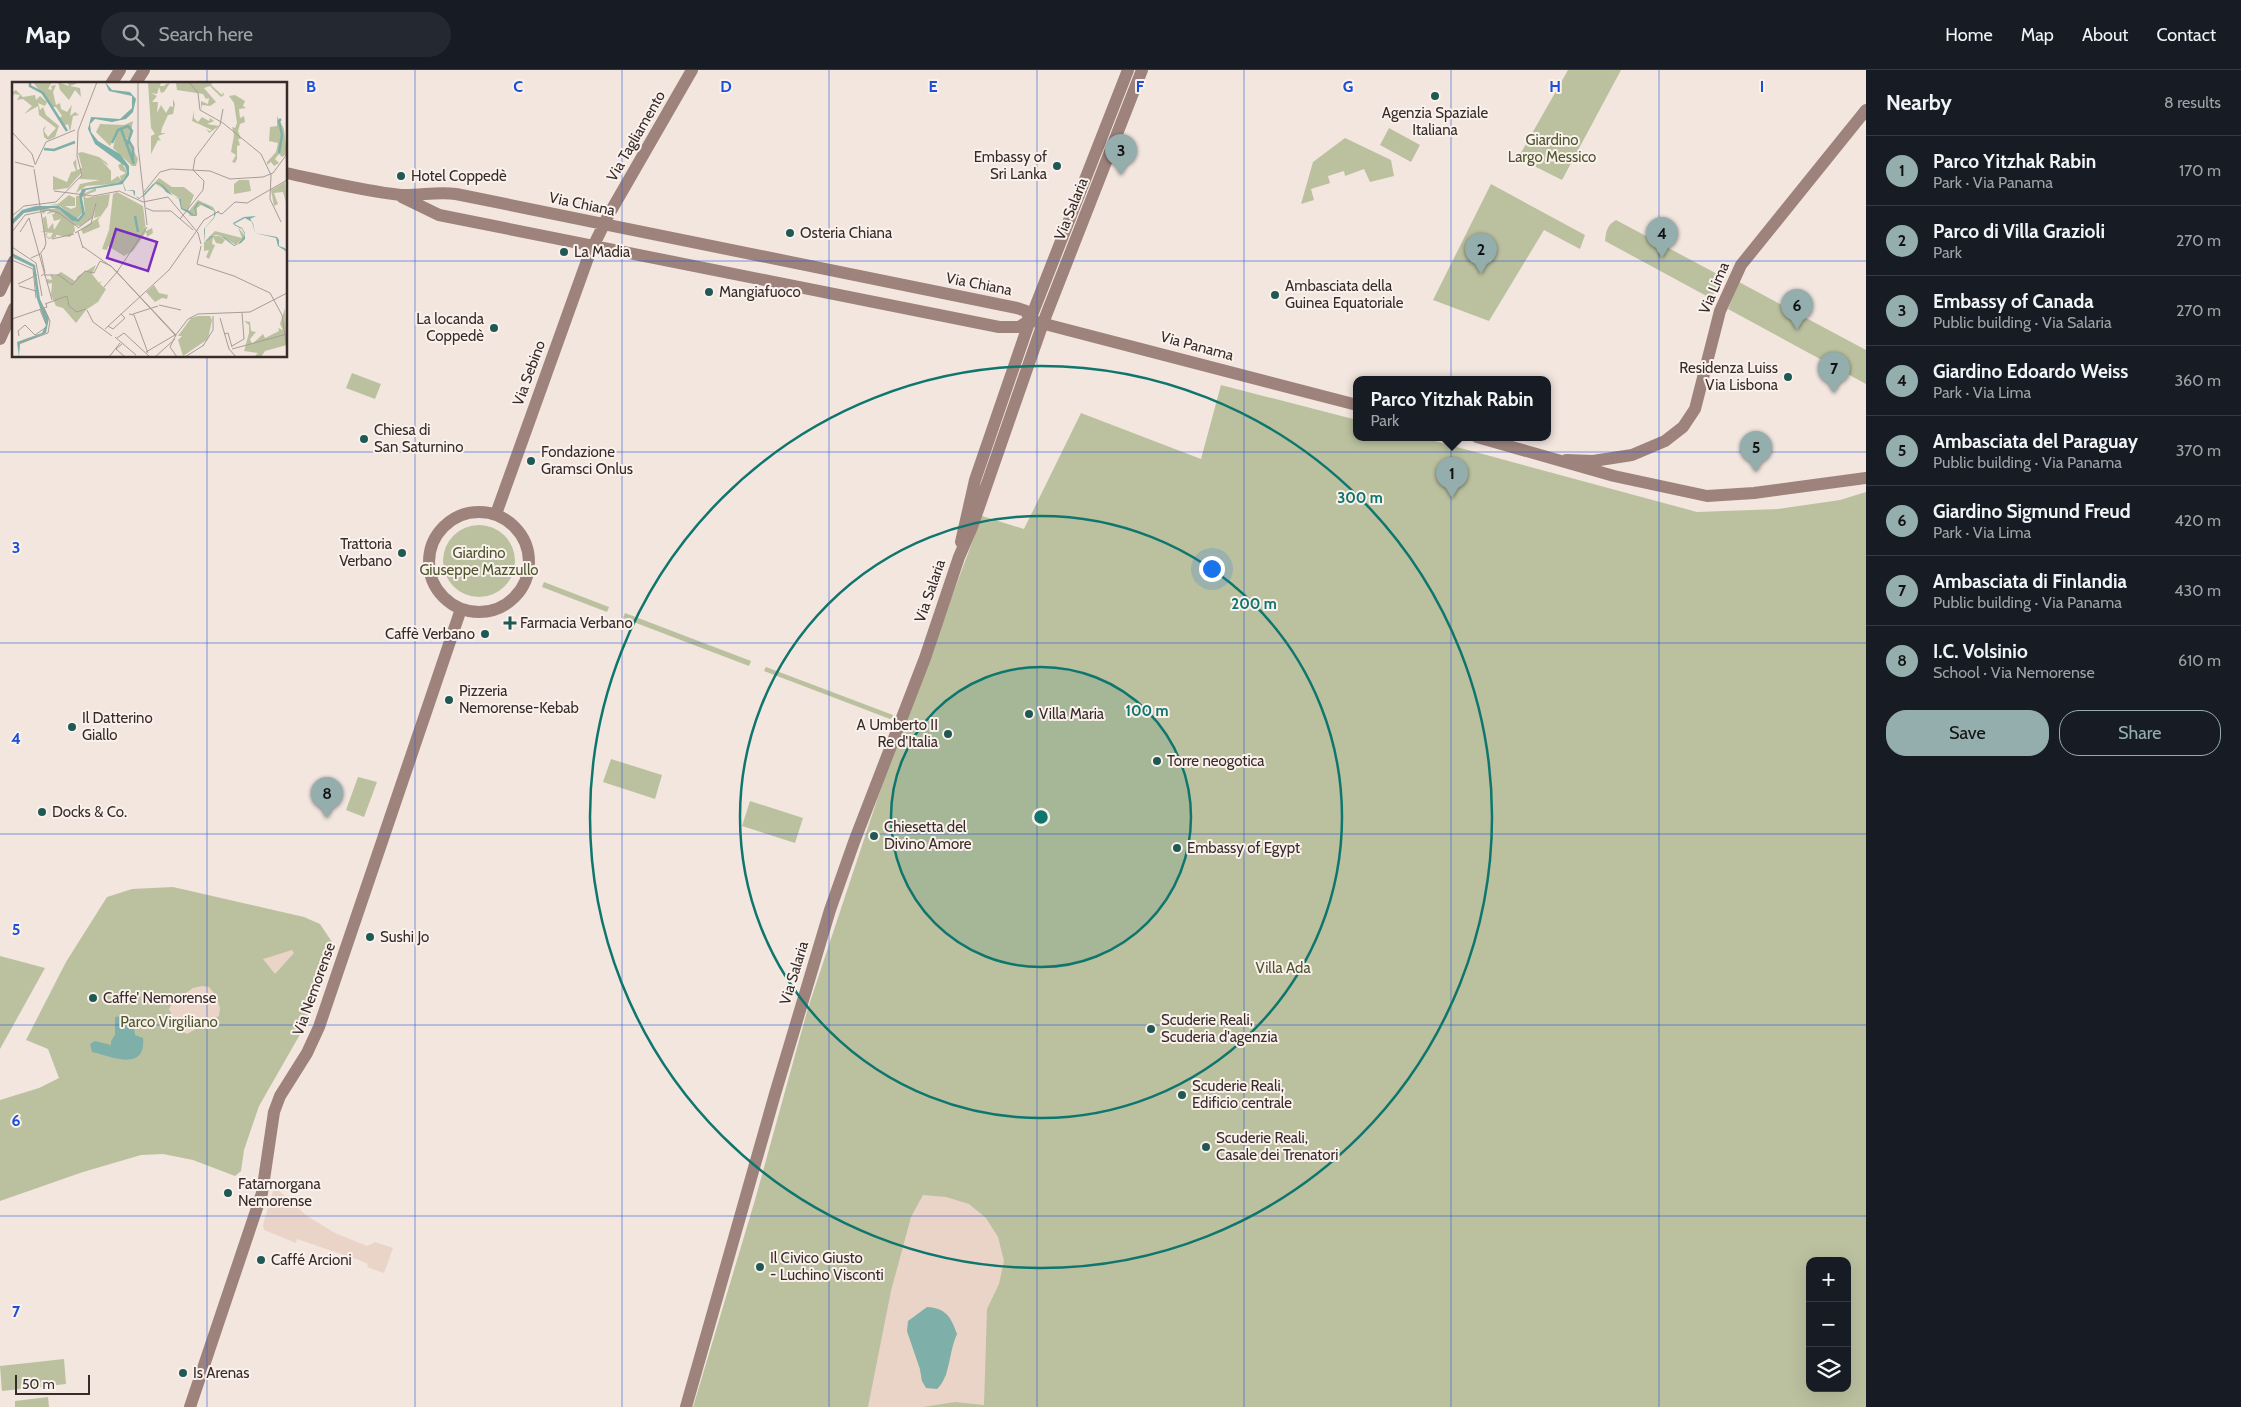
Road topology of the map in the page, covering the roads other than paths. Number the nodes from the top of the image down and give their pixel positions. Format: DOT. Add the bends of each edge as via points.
graph roads {
  1 [pos="120,70"];
  2 [pos="144,70"];
  3 [pos="692,70"];
  4 [pos="1128,70"];
  5 [pos="1142,70"];
  6 [pos="112,82"];
  7 [pos="137,82"];
  8 [pos="1866,110"];
  9 [pos="288,174"];
  10 [pos="433,192"];
  11 [pos="389,193"];
  12 [pos="431,212"];
  13 [pos="604,225"];
  14 [pos="594,244"];
  15 [pos="12,265"];
  16 [pos="0,291"];
  17 [pos="12,312"];
  18 [pos="1030,320"];
  19 [pos="1043,323"];
  20 [pos="999,327"];
  21 [pos="0,339"];
  22 [pos="1021,349"];
  23 [pos="1353,404"];
  24 [pos="1492,441"];
  25 [pos="1566,460"];
  26 [pos="1866,478"];
  27 [pos="496,514"];
  28 [pos="959,557"];
  29 [pos="461,609"];
  30 [pos="190,1407"];
  31 [pos="686,1407"];
  1 -- 6 [label="street"];
  2 -- 7 [label="street"];
  3 -- 13 [label="street, Via Tagliamento"];
  4 -- 18 [label="street, Via Salaria"];
  5 -- 19 [label="street, Via Salaria"];
  8 -- 25 [label="street, Via Lima" via="1736,273 1720,310 1696,405 1689,420 1665,441 1632,455 1593,461"];
  9 -- 11 [label="street, Via Chiana"];
  10 -- 11 [label="street, Via Chiana" via="416,195"];
  10 -- 12 [label="street" via="427,201"];
  10 -- 13 [label="street, Via Chiana"];
  11 -- 12 [label="street, Via Chiana"];
  12 -- 14 [label="street, Via Chiana"];
  13 -- 14 [label="street, Via Tagliamento"];
  13 -- 18 [label="street, Via Chiana" via="1017,308 1026,311"];
  14 -- 20 [label="street, Via Chiana"];
  14 -- 27 [label="street, Via Sebino"];
  15 -- 16 [label="street"];
  17 -- 21 [label="street"];
  18 -- 19 [label="street, Via Panama"];
  18 -- 20 [label="street, Via Chiana" via="1019,327"];
  18 -- 22 [label="street, Via Salaria"];
  19 -- 23 [label="street, Via Panama"];
  19 -- 28 [label="street, Via Salaria" via="1004,440"];
  20 -- 22 [label="street" via="1013,335"];
  22 -- 28 [label="street, Via Salaria" via="975,480"];
  24 -- 25 [label="street"];
  25 -- 26 [label="street" via="1635,480 1721,497"];
  27 -- 29 [label="street" via="478,511 461,515 446,524 432,543 429,564 433,582 444,598"];
  27 -- 29 [label="street" via="514,524 526,542 530,562 527,579 518,595 501,607 481,612"];
  28 -- 31 [label="street, Via Salaria" via="925,658 830,910"];
  29 -- 30 [label="street, Via Nemorense" via="319,1027 276,1107 262,1193"];
}
